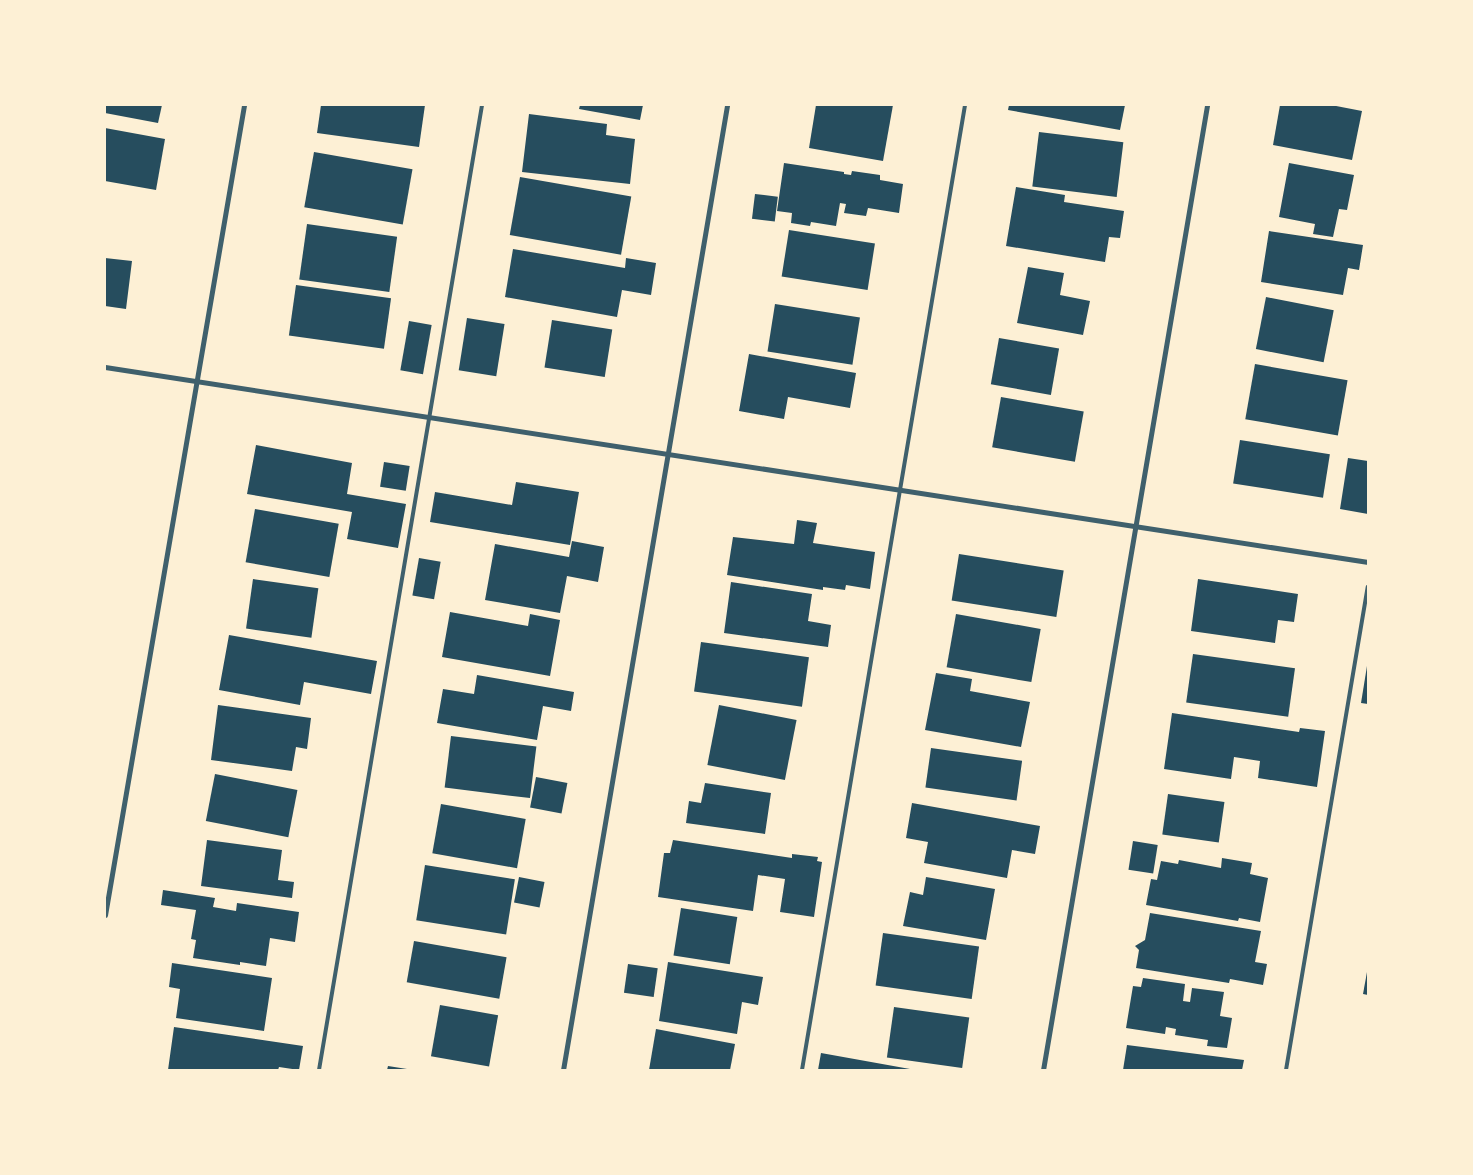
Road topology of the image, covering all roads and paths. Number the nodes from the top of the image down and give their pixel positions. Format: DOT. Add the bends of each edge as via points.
graph roads {
  1 [pos="244,105"];
  2 [pos="482,105"];
  3 [pos="727,105"];
  4 [pos="965,105"];
  5 [pos="1207,105"];
  6 [pos="105,367"];
  7 [pos="197,381"];
  8 [pos="430,417"];
  9 [pos="668,453"];
  10 [pos="901,489"];
  11 [pos="1135,526"];
  12 [pos="1368,562"];
  13 [pos="1368,587"];
  14 [pos="105,915"];
  15 [pos="319,1070"];
  16 [pos="563,1070"];
  17 [pos="802,1070"];
  18 [pos="1043,1070"];
  19 [pos="1286,1070"];
  1 -- 7 [label="street"];
  2 -- 8 [label="lane"];
  3 -- 9 [label="street"];
  4 -- 10 [label="lane"];
  5 -- 11 [label="street"];
  6 -- 7 [label="street"];
  7 -- 8 [label="street"];
  7 -- 14 [label="street"];
  8 -- 9 [label="street"];
  8 -- 15 [label="lane"];
  9 -- 10 [label="street"];
  9 -- 16 [label="street"];
  10 -- 11 [label="street"];
  10 -- 17 [label="lane"];
  11 -- 12 [label="street"];
  11 -- 18 [label="street"];
  13 -- 19 [label="lane"];
}
